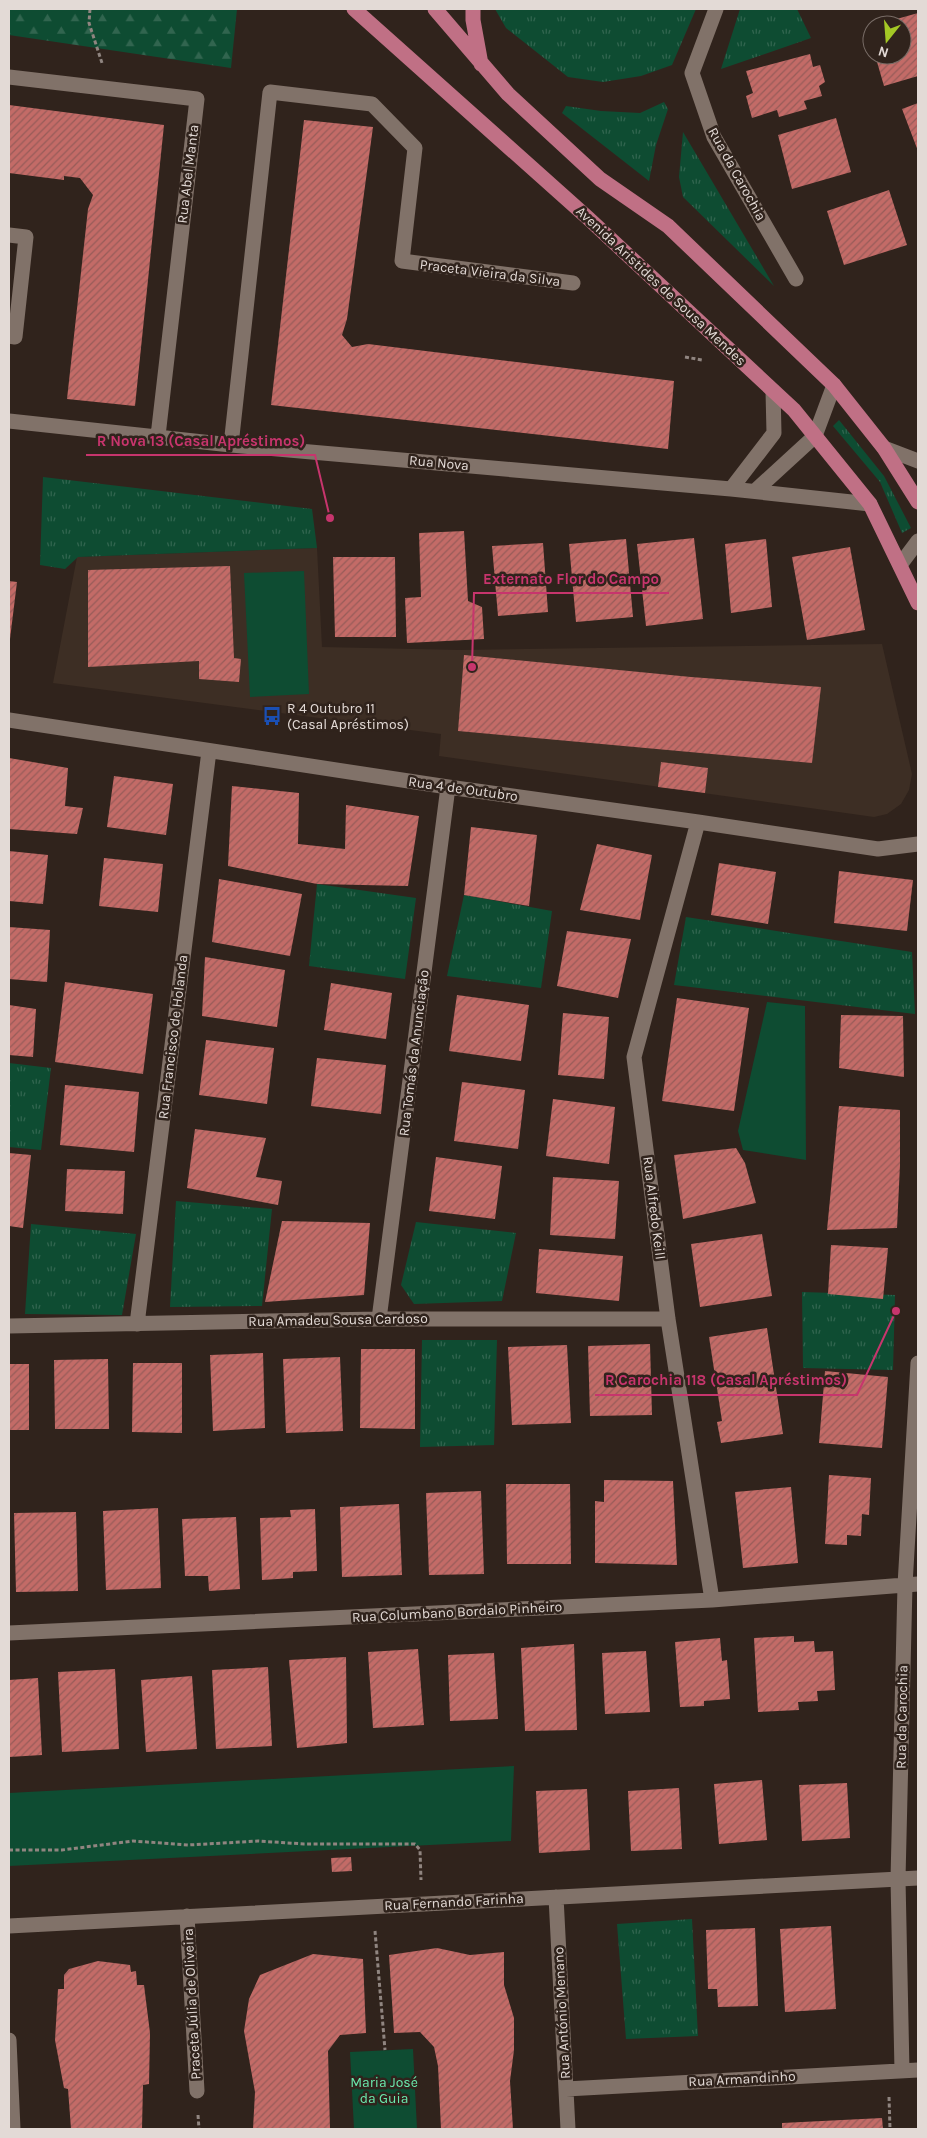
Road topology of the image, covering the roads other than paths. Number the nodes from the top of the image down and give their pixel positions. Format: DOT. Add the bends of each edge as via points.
graph roads {
  1 [pos="354,9"];
  2 [pos="435,9"];
  3 [pos="473,9"];
  4 [pos="716,9"];
  5 [pos="482,65"];
  6 [pos="9,77"];
  7 [pos="9,235"];
  8 [pos="796,279"];
  9 [pos="573,283"];
  10 [pos="9,336"];
  11 [pos="834,385"];
  12 [pos="773,391"];
  13 [pos="9,421"];
  14 [pos="158,436"];
  15 [pos="815,436"];
  16 [pos="231,445"];
  17 [pos="884,448"];
  18 [pos="918,461"];
  19 [pos="730,488"];
  20 [pos="755,491"];
  21 [pos="918,502"];
  22 [pos="870,504"];
  23 [pos="918,541"];
  24 [pos="900,565"];
  25 [pos="918,603"];
  26 [pos="9,720"];
  27 [pos="209,751"];
  28 [pos="448,787"];
  29 [pos="698,822"];
  30 [pos="918,844"];
  31 [pos="379,1319"];
  32 [pos="668,1319"];
  33 [pos="137,1324"];
  34 [pos="9,1326"];
  35 [pos="918,1363"];
  36 [pos="912,1585"];
  37 [pos="712,1600"];
  38 [pos="9,1633"];
  39 [pos="918,1878"];
  40 [pos="898,1879"];
  41 [pos="556,1897"];
  42 [pos="187,1916"];
  43 [pos="9,1926"];
  44 [pos="9,2040"];
  45 [pos="918,2070"];
  46 [pos="894,2071"];
  47 [pos="566,2089"];
  48 [pos="197,2091"];
  49 [pos="14,2129"];
  50 [pos="568,2129"];
  1 -- 12 [label="main road, Avenida Aristides de Sousa Mendes" via="588,218"];
  2 -- 5 [label="main road"];
  3 -- 5 [label="main road"];
  4 -- 8 [label="street, Rua da Carochia" via="692,72 714,137"];
  5 -- 11 [label="main road" via="508,94 600,179 668,226"];
  6 -- 14 [label="street, Rua Abel Manta" via="197,100"];
  7 -- 10 [label="street" via="26,237 15,337"];
  9 -- 16 [label="street, Praceta Vieira da Silva" via="402,261 414,148 372,104 270,92"];
  11 -- 15 [label="street"];
  11 -- 17 [label="main road"];
  12 -- 15 [label="main road, Avenida Aristides de Sousa Mendes"];
  12 -- 19 [label="street" via="774,433"];
  13 -- 14 [label="street, Rua Nova"];
  14 -- 16 [label="street, Rua Nova"];
  15 -- 20 [label="street"];
  15 -- 22 [label="main road, Avenida Aristides de Sousa Mendes"];
  16 -- 19 [label="street, Rua Nova"];
  17 -- 18 [label="street"];
  17 -- 21 [label="main road"];
  19 -- 20 [label="street, Rua Nova"];
  20 -- 22 [label="street, Rua Nova"];
  22 -- 24 [label="main road, Avenida Aristides de Sousa Mendes"];
  23 -- 24 [label="street"];
  24 -- 25 [label="main road, Avenida Aristides de Sousa Mendes"];
  26 -- 27 [label="street, Rua 4 de Outubro"];
  27 -- 28 [label="street, Rua 4 de Outubro"];
  27 -- 33 [label="street, Rua Francisco de Holanda"];
  28 -- 29 [label="street, Rua 4 de Outubro"];
  28 -- 31 [label="street, Rua Tomás da Anunciação"];
  29 -- 30 [label="street, Rua 4 de Outubro" via="878,849"];
  29 -- 32 [label="street, Rua Alfredo Keill" via="634,1057"];
  31 -- 32 [label="street, Rua Amadeu Sousa Cardoso"];
  31 -- 33 [label="street, Rua Amadeu Sousa Cardoso"];
  32 -- 37 [label="street, Rua Alfredo Keill"];
  33 -- 34 [label="street, Rua Amadeu Sousa Cardoso"];
  35 -- 36 [label="street, Rua da Carochia"];
  36 -- 37 [label="street, Rua Columbano Bordalo Pinheiro"];
  36 -- 40 [label="street, Rua da Carochia"];
  37 -- 38 [label="street, Rua Columbano Bordalo Pinheiro"];
  39 -- 40 [label="street, Rua Fernando Farinha"];
  40 -- 41 [label="street, Rua Fernando Farinha"];
  40 -- 46 [label="street, Rua da Carochia"];
  41 -- 42 [label="street, Rua Fernando Farinha"];
  41 -- 47 [label="street, Rua António Menano"];
  42 -- 43 [label="street, Rua Fernando Farinha"];
  42 -- 48 [label="street, Praceta Júlia de Oliveira"];
  44 -- 49 [label="street"];
  45 -- 46 [label="street, Rua Armandinho"];
  46 -- 47 [label="street, Rua Armandinho"];
  47 -- 50 [label="street, Rua António Menano"];
}
